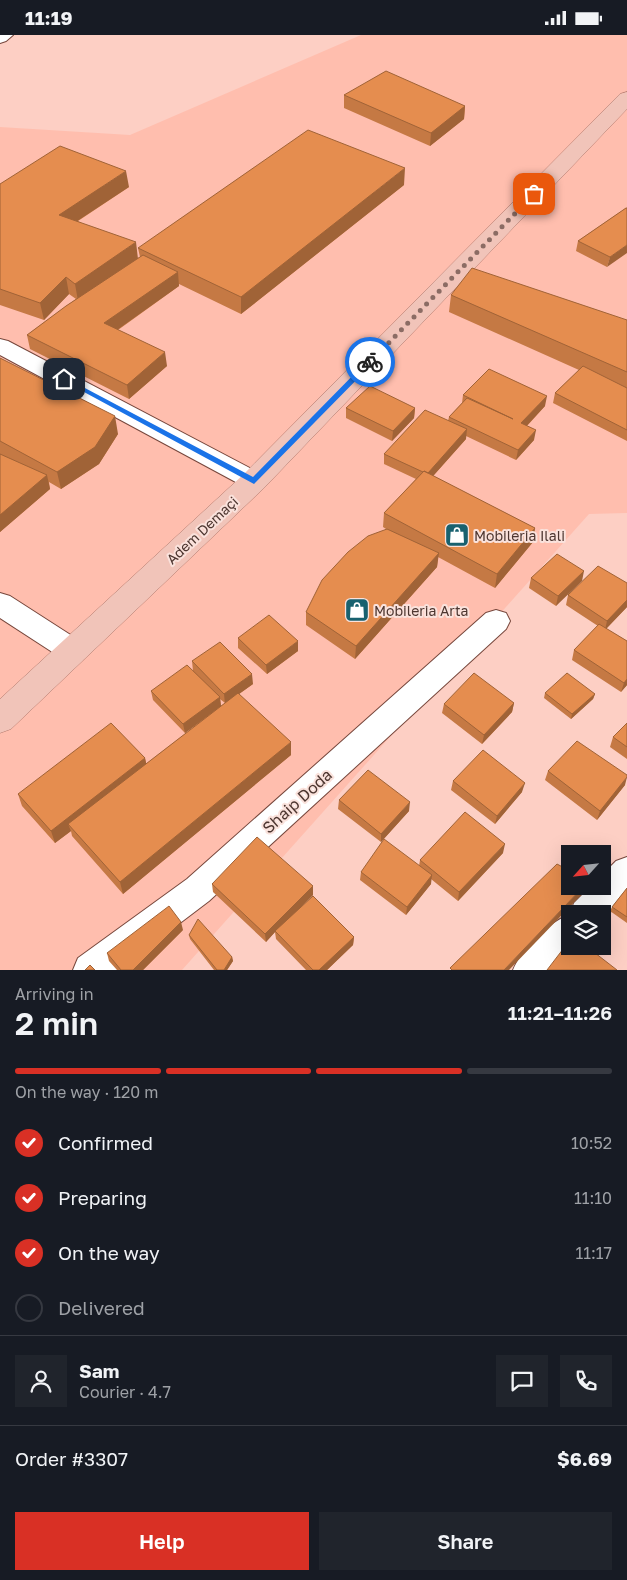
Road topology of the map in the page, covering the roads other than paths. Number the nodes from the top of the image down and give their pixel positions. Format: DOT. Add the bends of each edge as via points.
graph roads {
  1 [pos="6,35"];
  2 [pos="0,38"];
  3 [pos="627,98"];
  4 [pos="0,346"];
  5 [pos="254,481"];
  6 [pos="0,605"];
  7 [pos="496,621"];
  8 [pos="73,651"];
  9 [pos="0,719"];
  10 [pos="627,872"];
  11 [pos="595,905"];
  12 [pos="561,938"];
  13 [pos="90,970"];
  14 [pos="530,970"];
  1 -- 2 [label="street"];
  3 -- 5 [label="main road, Adem Demaçi"];
  4 -- 5 [label="street"];
  5 -- 8 [label="main road, Adem Demaçi"];
  6 -- 8 [label="street"];
  7 -- 13 [label="street, Shaip Doda" via="198,890"];
  8 -- 9 [label="main road, Adem Demaçi"];
  10 -- 11 [label="street"];
  12 -- 14 [label="street"];
}
